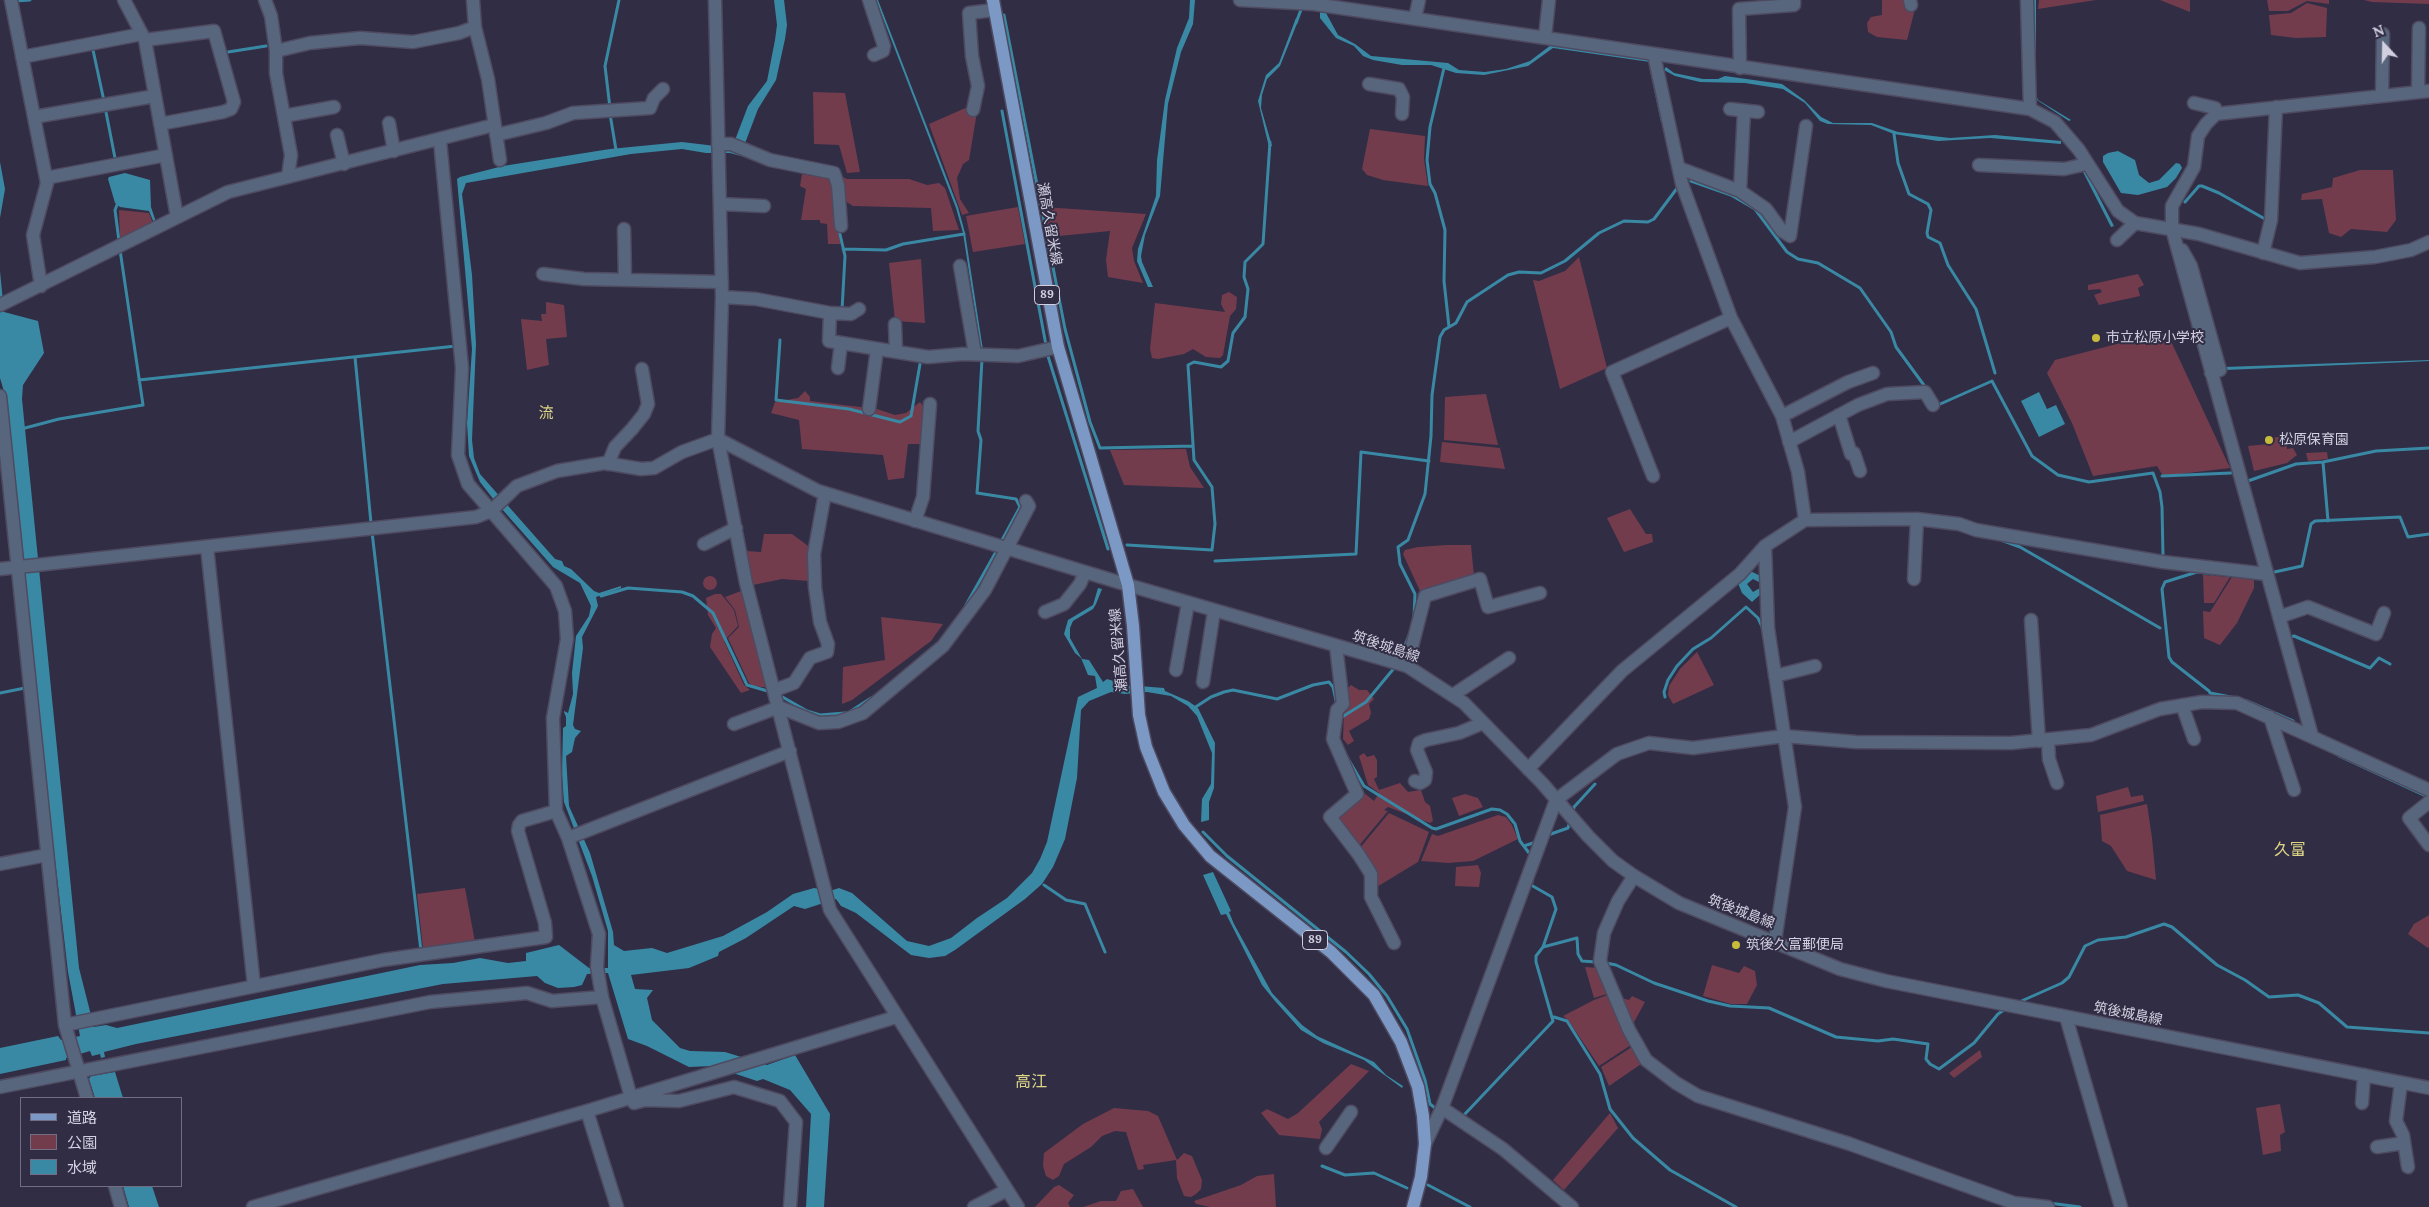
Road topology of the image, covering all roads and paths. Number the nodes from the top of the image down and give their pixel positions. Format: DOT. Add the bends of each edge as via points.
graph roads {
  1 [pos="11,0"];
  2 [pos="124,0"];
  3 [pos="265,0"];
  4 [pos="473,0"];
  5 [pos="715,0"];
  6 [pos="869,0"];
  7 [pos="1240,0"];
  8 [pos="1418,0"];
  9 [pos="1549,0"];
  10 [pos="1794,0"];
  11 [pos="2027,0"];
  12 [pos="1314,2"];
  13 [pos="993,5"];
  14 [pos="1415,18"];
  15 [pos="475,26"];
  16 [pos="2420,28"];
  17 [pos="2383,34"];
  18 [pos="143,37"];
  19 [pos="1545,37"];
  20 [pos="276,51"];
  21 [pos="874,55"];
  22 [pos="1654,55"];
  23 [pos="22,57"];
  24 [pos="1740,68"];
  25 [pos="1368,84"];
  26 [pos="663,89"];
  27 [pos="2424,92"];
  28 [pos="155,96"];
  29 [pos="2382,96"];
  30 [pos="2194,103"];
  31 [pos="334,107"];
  32 [pos="2276,107"];
  33 [pos="2030,109"];
  34 [pos="972,110"];
  35 [pos="1730,110"];
  36 [pos="1744,110"];
  37 [pos="1758,112"];
  38 [pos="1402,114"];
  39 [pos="2216,114"];
  40 [pos="284,116"];
  41 [pos="34,117"];
  42 [pos="389,123"];
  43 [pos="160,124"];
  44 [pos="1806,126"];
  45 [pos="495,130"];
  46 [pos="337,135"];
  47 [pos="440,141"];
  48 [pos="718,144"];
  49 [pos="394,151"];
  50 [pos="166,155"];
  51 [pos="500,160"];
  52 [pos="344,164"];
  53 [pos="2087,164"];
  54 [pos="1979,165"];
  55 [pos="1679,168"];
  56 [pos="288,177"];
  57 [pos="46,178"];
  58 [pos="1740,191"];
  59 [pos="720,204"];
  60 [pos="764,206"];
  61 [pos="177,217"];
  62 [pos="2133,221"];
  63 [pos="841,226"];
  64 [pos="624,229"];
  65 [pos="2172,232"];
  66 [pos="2115,236"];
  67 [pos="2429,242"];
  68 [pos="2264,252"];
  69 [pos="960,266"];
  70 [pos="543,274"];
  71 [pos="625,280"];
  72 [pos="722,282"];
  73 [pos="41,286"];
  74 [pos="722,297"];
  75 [pos="0,305"];
  76 [pos="859,309"];
  77 [pos="830,313"];
  78 [pos="1732,318"];
  79 [pos="896,324"];
  80 [pos="841,343"];
  81 [pos="1058,347"];
  82 [pos="877,349"];
  83 [pos="896,352"];
  84 [pos="975,354"];
  85 [pos="642,368"];
  86 [pos="838,368"];
  87 [pos="1873,373"];
  88 [pos="0,396"];
  89 [pos="930,404"];
  90 [pos="1934,405"];
  91 [pos="869,409"];
  92 [pos="1839,415"];
  93 [pos="1782,416"];
  94 [pos="718,439"];
  95 [pos="1789,442"];
  96 [pos="608,464"];
  97 [pos="1860,471"];
  98 [pos="1653,476"];
  99 [pos="825,493"];
  100 [pos="1026,501"];
  101 [pos="491,511"];
  102 [pos="1917,519"];
  103 [pos="916,520"];
  104 [pos="1805,520"];
  105 [pos="736,528"];
  106 [pos="704,544"];
  107 [pos="1766,546"];
  108 [pos="207,547"];
  109 [pos="1007,548"];
  110 [pos="18,567"];
  111 [pos="0,569"];
  112 [pos="1085,572"];
  113 [pos="2266,574"];
  114 [pos="1914,579"];
  115 [pos="1128,585"];
  116 [pos="1540,594"];
  117 [pos="1188,603"];
  118 [pos="1214,610"];
  119 [pos="1044,612"];
  120 [pos="2384,612"];
  121 [pos="2279,617"];
  122 [pos="2031,620"];
  123 [pos="1336,646"];
  124 [pos="1509,658"];
  125 [pos="1407,666"];
  126 [pos="1815,666"];
  127 [pos="1176,670"];
  128 [pos="1775,676"];
  129 [pos="1203,682"];
  130 [pos="775,690"];
  131 [pos="1453,695"];
  132 [pos="2182,705"];
  133 [pos="779,707"];
  134 [pos="2270,717"];
  135 [pos="1484,723"];
  136 [pos="734,724"];
  137 [pos="1784,736"];
  138 [pos="2312,736"];
  139 [pos="2194,739"];
  140 [pos="2043,740"];
  141 [pos="790,751"];
  142 [pos="1528,769"];
  143 [pos="1415,781"];
  144 [pos="2056,783"];
  145 [pos="2294,790"];
  146 [pos="2429,790"];
  147 [pos="1556,800"];
  148 [pos="2429,802"];
  149 [pos="556,811"];
  150 [pos="568,838"];
  151 [pos="2429,846"];
  152 [pos="47,855"];
  153 [pos="0,864"];
  154 [pos="1634,876"];
  155 [pos="1775,941"];
  156 [pos="1394,943"];
  157 [pos="254,986"];
  158 [pos="602,997"];
  159 [pos="896,1016"];
  160 [pos="2066,1017"];
  161 [pos="65,1025"];
  162 [pos="78,1070"];
  163 [pos="2364,1075"];
  164 [pos="2400,1083"];
  165 [pos="0,1086"];
  166 [pos="2429,1088"];
  167 [pos="87,1097"];
  168 [pos="631,1097"];
  169 [pos="2362,1103"];
  170 [pos="1442,1108"];
  171 [pos="1351,1112"];
  172 [pos="588,1115"];
  173 [pos="2404,1143"];
  174 [pos="1425,1144"];
  175 [pos="2377,1147"];
  176 [pos="1326,1148"];
  177 [pos="2408,1167"];
  178 [pos="114,1187"];
  179 [pos="1008,1190"];
  180 [pos="121,1207"];
  181 [pos="253,1207"];
  182 [pos="617,1207"];
  183 [pos="790,1207"];
  184 [pos="974,1207"];
  185 [pos="1018,1207"];
  186 [pos="1413,1207"];
  187 [pos="1572,1207"];
  188 [pos="2048,1207"];
  189 [pos="2121,1207"];
  1 -- 23 [label="street"];
  2 -- 18 [label="street"];
  3 -- 20 [label="street"];
  4 -- 15 [label="street"];
  5 -- 48 [label="street"];
  6 -- 21 [label="street" via="884,46 883,51"];
  7 -- 12 [label="street"];
  8 -- 14 [label="street"];
  9 -- 19 [label="street"];
  10 -- 24 [label="street" via="1794,5 1739,10"];
  11 -- 33 [label="street"];
  12 -- 14 [label="street"];
  13 -- 34 [label="street" via="969,13 978,86"];
  13 -- 81 [label="main road, 瀬高久留米線 / 89"];
  14 -- 19 [label="street"];
  15 -- 20 [label="street" via="459,33 413,42 360,38 310,43"];
  15 -- 45 [label="street" via="488,79"];
  16 -- 27 [label="street"];
  17 -- 29 [label="street"];
  18 -- 23 [label="street"];
  18 -- 28 [label="street"];
  18 -- 43 [label="street" via="214,31 234,102 231,109 222,112"];
  19 -- 22 [label="street"];
  20 -- 40 [label="street" via="276,73"];
  22 -- 24 [label="street"];
  22 -- 55 [label="street"];
  23 -- 41 [label="street"];
  24 -- 33 [label="street"];
  25 -- 38 [label="street" via="1399,89 1403,97"];
  26 -- 45 [label="street" via="650,108 573,113 546,123"];
  27 -- 29 [label="street"];
  28 -- 41 [label="street"];
  28 -- 43 [label="street"];
  29 -- 32 [label="street"];
  30 -- 39 [label="street" via="2215,108"];
  31 -- 40 [label="street"];
  32 -- 39 [label="street"];
  32 -- 68 [label="street" via="2271,220"];
  33 -- 53 [label="street" via="2055,122"];
  35 -- 36 [label="street"];
  36 -- 37 [label="street"];
  36 -- 58 [label="street"];
  39 -- 65 [label="street" via="2198,136 2194,167 2172,206"];
  40 -- 56 [label="street" via="291,155"];
  41 -- 57 [label="street"];
  42 -- 49 [label="street"];
  43 -- 50 [label="street"];
  44 -- 58 [label="street" via="1790,236 1782,231 1766,209"];
  45 -- 47 [label="street"];
  45 -- 51 [label="street"];
  46 -- 52 [label="street"];
  47 -- 49 [label="street"];
  47 -- 101 [label="street" via="462,368 458,456 468,484"];
  48 -- 59 [label="street"];
  48 -- 63 [label="street" via="731,144 770,160 834,173"];
  49 -- 52 [label="street"];
  50 -- 57 [label="street"];
  50 -- 61 [label="street"];
  52 -- 56 [label="street"];
  53 -- 54 [label="street" via="2064,170"];
  53 -- 62 [label="street" via="2118,211"];
  55 -- 58 [label="street"];
  55 -- 78 [label="street" via="1682,184"];
  56 -- 61 [label="street" via="228,192"];
  57 -- 73 [label="street" via="33,235"];
  59 -- 60 [label="street"];
  59 -- 72 [label="street"];
  61 -- 73 [label="street"];
  62 -- 65 [label="street"];
  62 -- 66 [label="street"];
  64 -- 71 [label="street"];
  65 -- 68 [label="street" via="2199,234"];
  65 -- 113 [label="street"];
  67 -- 68 [label="street" via="2411,250 2375,257 2300,263"];
  69 -- 84 [label="street"];
  70 -- 71 [label="street"];
  71 -- 72 [label="street"];
  72 -- 74 [label="street"];
  73 -- 75 [label="street"];
  74 -- 77 [label="street" via="756,299"];
  74 -- 94 [label="street"];
  76 -- 77 [label="street" via="851,314"];
  77 -- 80 [label="street" via="829,340"];
  78 -- 93 [label="street"];
  78 -- 98 [label="street" via="1612,372"];
  79 -- 83 [label="street"];
  80 -- 82 [label="street"];
  80 -- 86 [label="street"];
  81 -- 84 [label="street" via="1018,356"];
  81 -- 115 [label="main road, 瀬高久留米線 / 89"];
  82 -- 83 [label="street"];
  82 -- 91 [label="street"];
  83 -- 84 [label="street" via="928,357"];
  85 -- 96 [label="street" via="648,404 638,422 615,447"];
  87 -- 93 [label="street" via="1848,382"];
  88 -- 110 [label="street"];
  89 -- 103 [label="street" via="923,497"];
  90 -- 92 [label="street" via="1925,392 1887,394"];
  92 -- 95 [label="street"];
  92 -- 97 [label="street"];
  93 -- 95 [label="street"];
  94 -- 96 [label="street" via="682,452 654,468"];
  94 -- 99 [label="street, 筑後城島線"];
  94 -- 105 [label="street"];
  95 -- 104 [label="street" via="1798,472"];
  96 -- 101 [label="street" via="557,471 517,486"];
  99 -- 103 [label="street, 筑後城島線"];
  99 -- 130 [label="street" via="814,554 815,587 827,652 810,658 794,683"];
  100 -- 109 [label="street" via="1029,506"];
  101 -- 108 [label="street" via="476,517"];
  101 -- 149 [label="street" via="556,586 565,611 567,639 553,718"];
  102 -- 104 [label="street"];
  102 -- 113 [label="street" via="1960,524 1976,530 2167,563"];
  102 -- 114 [label="street"];
  103 -- 109 [label="street, 筑後城島線"];
  104 -- 107 [label="street"];
  105 -- 106 [label="street"];
  105 -- 130 [label="street" via="746,582"];
  107 -- 128 [label="street" via="1768,628"];
  107 -- 142 [label="street" via="1740,574 1622,670"];
  108 -- 110 [label="street"];
  108 -- 157 [label="street"];
  109 -- 112 [label="street, 筑後城島線"];
  109 -- 133 [label="street" via="984,590 937,652 863,713 838,722 819,723"];
  110 -- 111 [label="street"];
  110 -- 152 [label="street"];
  112 -- 115 [label="street, 筑後城島線"];
  112 -- 119 [label="street" via="1064,604"];
  113 -- 121 [label="street"];
  115 -- 117 [label="street, 筑後城島線"];
  115 -- 174 [label="main road, 瀬高久留米線 / 89" via="1138,705 1146,747 1164,792 1184,825 1210,856 1331,952 1374,995 1401,1042 1418,1087"];
  116 -- 125 [label="street" via="1488,607 1480,579 1425,596"];
  117 -- 118 [label="street, 筑後城島線"];
  117 -- 127 [label="street"];
  118 -- 123 [label="street, 筑後城島線"];
  118 -- 129 [label="street"];
  120 -- 121 [label="street" via="2376,634 2308,607"];
  121 -- 138 [label="street"];
  122 -- 140 [label="street"];
  123 -- 125 [label="street, 筑後城島線"];
  123 -- 156 [label="street" via="1343,704 1337,710 1333,739 1357,794 1330,817 1371,874 1371,897"];
  124 -- 131 [label="street"];
  125 -- 131 [label="street, 筑後城島線"];
  126 -- 128 [label="street"];
  128 -- 137 [label="street"];
  130 -- 133 [label="street"];
  131 -- 135 [label="street, 筑後城島線"];
  132 -- 134 [label="street" via="2237,703"];
  132 -- 139 [label="street"];
  132 -- 140 [label="street" via="2160,709 2090,735"];
  133 -- 136 [label="street"];
  133 -- 141 [label="street"];
  134 -- 138 [label="street"];
  134 -- 145 [label="street"];
  135 -- 142 [label="street, 筑後城島線"];
  135 -- 143 [label="street" via="1419,743 1417,750 1426,772 1425,780"];
  137 -- 140 [label="street" via="1856,742 2011,743"];
  137 -- 147 [label="street" via="1693,748 1649,742 1617,754"];
  137 -- 155 [label="street" via="1794,807"];
  138 -- 146 [label="street"];
  140 -- 144 [label="street"];
  141 -- 150 [label="street"];
  141 -- 159 [label="street" via="830,910"];
  142 -- 147 [label="street, 筑後城島線"];
  147 -- 154 [label="street, 筑後城島線" via="1607,855"];
  147 -- 170 [label="street"];
  148 -- 151 [label="street" via="2409,818"];
  149 -- 150 [label="street"];
  149 -- 157 [label="street" via="522,821 518,831 545,923 546,937 383,960"];
  150 -- 158 [label="street" via="598,934 597,967"];
  152 -- 153 [label="street"];
  152 -- 161 [label="street"];
  154 -- 155 [label="street, 筑後城島線" via="1679,903"];
  154 -- 188 [label="street" via="1618,901 1604,933 1600,961 1629,1030 1646,1060 1676,1084 1698,1096 1850,1144 2014,1203"];
  155 -- 160 [label="street, 筑後城島線" via="1859,974"];
  157 -- 161 [label="street"];
  158 -- 162 [label="street" via="552,1001 527,993 430,1002"];
  158 -- 168 [label="street"];
  159 -- 168 [label="street"];
  159 -- 179 [label="street"];
  160 -- 163 [label="street, 筑後城島線"];
  160 -- 189 [label="street"];
  161 -- 162 [label="street"];
  162 -- 165 [label="street"];
  162 -- 167 [label="street"];
  163 -- 164 [label="street, 筑後城島線"];
  163 -- 169 [label="street"];
  164 -- 166 [label="street, 筑後城島線"];
  164 -- 173 [label="street" via="2396,1121"];
  168 -- 172 [label="street"];
  170 -- 174 [label="street"];
  170 -- 187 [label="street" via="1503,1149"];
  171 -- 176 [label="street"];
  172 -- 181 [label="street"];
  172 -- 182 [label="street"];
  172 -- 183 [label="street" via="645,1100 679,1101 734,1087 780,1101 796,1122"];
  173 -- 175 [label="street"];
  173 -- 177 [label="street"];
  174 -- 186 [label="main road, 瀬高久留米線 / 89"];
  178 -- 180 [label="street"];
  179 -- 184 [label="street"];
  179 -- 185 [label="street"];
}
